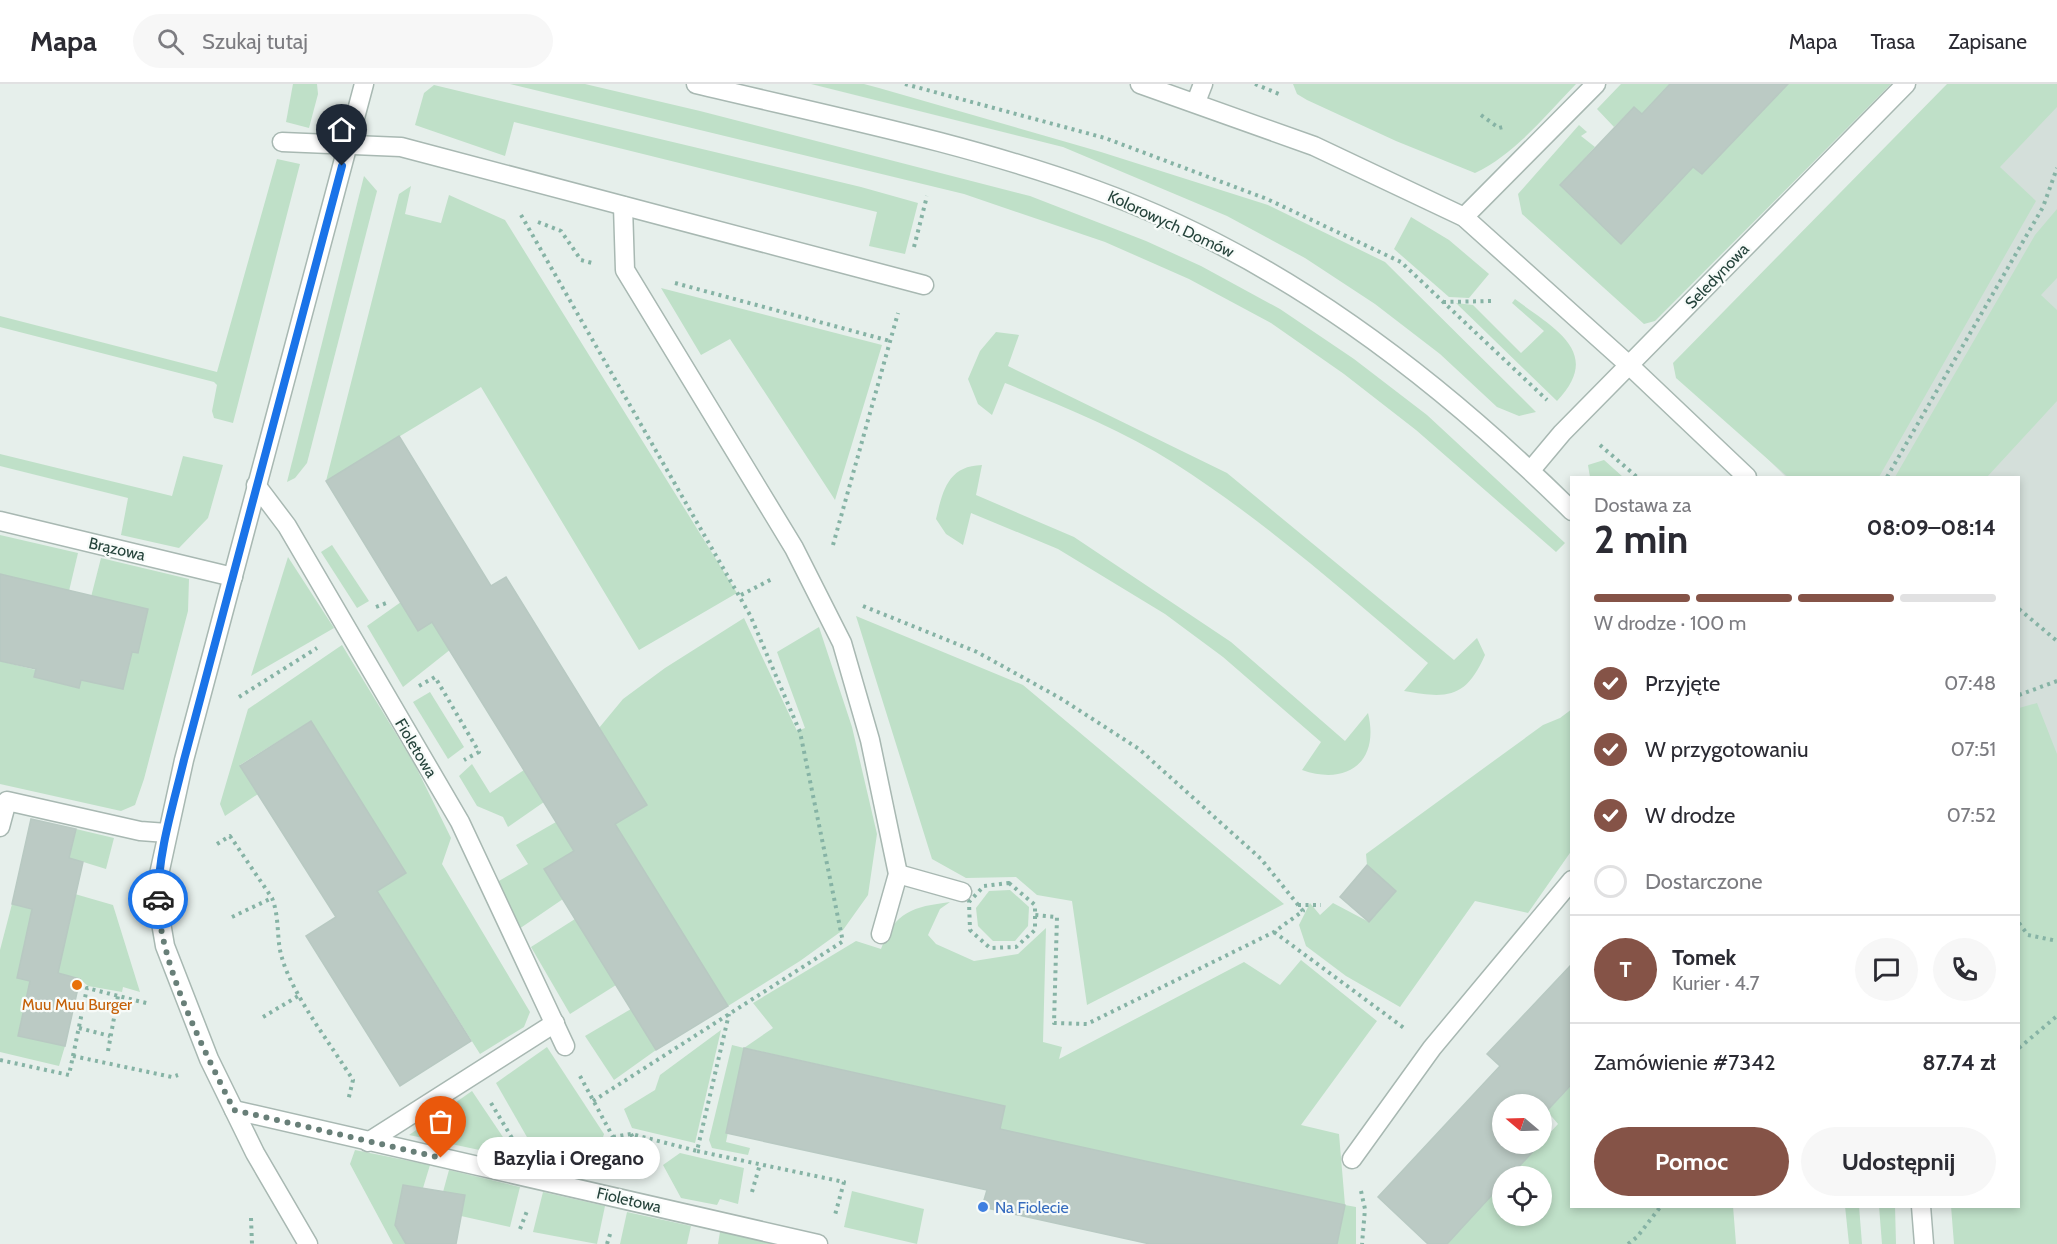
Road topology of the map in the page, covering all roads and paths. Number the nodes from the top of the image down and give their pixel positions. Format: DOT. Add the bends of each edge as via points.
graph roads {
  1 [pos="364,84"];
  2 [pos="696,84"];
  3 [pos="905,84"];
  4 [pos="1140,84"];
  5 [pos="1203,84"];
  6 [pos="1272,84"];
  7 [pos="1596,84"];
  8 [pos="1906,84"];
  9 [pos="1269,89"];
  10 [pos="1196,102"];
  11 [pos="282,142"];
  12 [pos="348,144"];
  13 [pos="2057,168"];
  14 [pos="525,179"];
  15 [pos="927,196"];
  16 [pos="623,206"];
  17 [pos="1464,217"];
  18 [pos="625,270"];
  19 [pos="916,283"];
  20 [pos="1443,302"];
  21 [pos="1493,302"];
  22 [pos="890,341"];
  23 [pos="1630,366"];
  24 [pos="1552,405"];
  25 [pos="1595,441"];
  26 [pos="1531,470"];
  27 [pos="1636,476"];
  28 [pos="1746,476"];
  29 [pos="1888,476"];
  30 [pos="256,485"];
  31 [pos="1570,509"];
  32 [pos="0,521"];
  33 [pos="832,546"];
  34 [pos="233,577"];
  35 [pos="860,606"];
  36 [pos="2020,610"];
  37 [pos="347,629"];
  38 [pos="2057,641"];
  39 [pos="2057,681"];
  40 [pos="2020,695"];
  41 [pos="239,697"];
  42 [pos="389,702"];
  43 [pos="479,752"];
  44 [pos="0,827"];
  45 [pos="167,833"];
  46 [pos="218,844"];
  47 [pos="898,874"];
  48 [pos="1570,882"];
  49 [pos="962,892"];
  50 [pos="272,898"];
  51 [pos="1298,905"];
  52 [pos="1321,905"];
  53 [pos="1035,915"];
  54 [pos="232,917"];
  55 [pos="2020,924"];
  56 [pos="1274,932"];
  57 [pos="881,934"];
  58 [pos="2057,941"];
  59 [pos="843,942"];
  60 [pos="300,994"];
  61 [pos="118,996"];
  62 [pos="154,1005"];
  63 [pos="729,1014"];
  64 [pos="2057,1016"];
  65 [pos="263,1017"];
  66 [pos="555,1023"];
  67 [pos="79,1028"];
  68 [pos="110,1036"];
  69 [pos="566,1046"];
  70 [pos="2020,1047"];
  71 [pos="1432,1048"];
  72 [pos="108,1051"];
  73 [pos="72,1056"];
  74 [pos="209,1059"];
  75 [pos="0,1060"];
  76 [pos="346,1107"];
  77 [pos="234,1110"];
  78 [pos="369,1142"];
  79 [pos="697,1151"];
  80 [pos="1352,1159"];
  81 [pos="760,1164"];
  82 [pos="751,1194"];
  83 [pos="1660,1208"];
  84 [pos="1922,1208"];
  85 [pos="527,1210"];
  86 [pos="835,1215"];
  87 [pos="251,1216"];
  88 [pos="520,1229"];
  89 [pos="252,1244"];
  90 [pos="308,1244"];
  91 [pos="818,1244"];
  92 [pos="1362,1244"];
  93 [pos="1628,1244"];
  94 [pos="1924,1244"];
  1 -- 12 [label="street"];
  2 -- 26 [label="street, Kolorowych Domów" via="1056,176 1098,190 1214,241 1297,286 1366,332"];
  3 -- 20 [label="path" via="1106,138 1267,199 1401,262"];
  4 -- 10 [label="street"];
  5 -- 10 [label="street"];
  6 -- 9 [label="path"];
  7 -- 17 [label="street"];
  8 -- 23 [label="street, Seledynowa"];
  10 -- 17 [label="street" via="1314,146"];
  11 -- 12 [label="street"];
  12 -- 14 [label="street" via="401,147"];
  12 -- 30 [label="street"];
  13 -- 29 [label="path" via="2043,207"];
  14 -- 16 [label="street"];
  14 -- 59 [label="path" via="521,215 741,595 784,691 800,732"];
  15 -- 19 [label="path" via="919,221"];
  16 -- 18 [label="street"];
  16 -- 19 [label="street"];
  17 -- 23 [label="street"];
  18 -- 22 [label="path"];
  18 -- 47 [label="street" via="794,548 842,643 870,740"];
  19 -- 22 [label="path"];
  20 -- 21 [label="path"];
  20 -- 24 [label="path"];
  22 -- 33 [label="path"];
  23 -- 26 [label="street, Seledynowa" via="1562,433"];
  23 -- 28 [label="street"];
  25 -- 27 [label="path"];
  26 -- 31 [label="street, Kolorowych Domów"];
  30 -- 34 [label="street"];
  30 -- 37 [label="street, Fioletowa" via="287,526"];
  32 -- 34 [label="street, Brązowa"];
  34 -- 45 [label="street"];
  35 -- 51 [label="path" via="977,652 1060,698 1139,749 1261,859"];
  36 -- 38 [label="path"];
  37 -- 41 [label="path"];
  37 -- 42 [label="street, Fioletowa"];
  39 -- 40 [label="path"];
  42 -- 43 [label="path" via="435,677"];
  42 -- 66 [label="street, Fioletowa" via="460,822"];
  44 -- 45 [label="street" via="7,801 140,831"];
  45 -- 74 [label="street" via="158,879 165,946"];
  46 -- 50 [label="path" via="230,836"];
  47 -- 49 [label="street"];
  47 -- 57 [label="street"];
  48 -- 71 [label="street"];
  50 -- 54 [label="path"];
  50 -- 60 [label="path" via="282,958"];
  51 -- 52 [label="path"];
  51 -- 56 [label="path" via="1303,911"];
  53 -- 53 [label="path" via="1035,905 1009,883 984,886 969,902 970,930 990,948 1016,947 1035,930"];
  53 -- 56 [label="path" via="1058,917 1054,1023 1088,1024"];
  55 -- 58 [label="path" via="2028,935"];
  56 -- 71 [label="path"];
  57 -- 59 [label="path" via="861,932"];
  59 -- 63 [label="path"];
  60 -- 65 [label="path"];
  60 -- 76 [label="path" via="353,1080"];
  61 -- 62 [label="path"];
  61 -- 67 [label="path" via="87,988"];
  61 -- 68 [label="path"];
  63 -- 79 [label="path"];
  63 -- 79 [label="path" via="593,1101 614,1137 631,1134"];
  64 -- 70 [label="path"];
  66 -- 69 [label="street, Fioletowa"];
  66 -- 78 [label="street"];
  67 -- 68 [label="path"];
  67 -- 73 [label="path"];
  68 -- 72 [label="path"];
  71 -- 80 [label="street"];
  73 -- 74 [label="path" via="172,1077"];
  73 -- 75 [label="path" via="69,1075"];
  74 -- 77 [label="street"];
  77 -- 78 [label="street, Fioletowa"];
  77 -- 90 [label="street"];
  78 -- 91 [label="street, Fioletowa"];
  79 -- 81 [label="path"];
  80 -- 92 [label="path" via="1365,1209"];
  81 -- 82 [label="path"];
  81 -- 86 [label="path" via="844,1182"];
  83 -- 93 [label="path"];
  84 -- 94 [label="street"];
  85 -- 88 [label="path"];
  87 -- 89 [label="path"];
}
